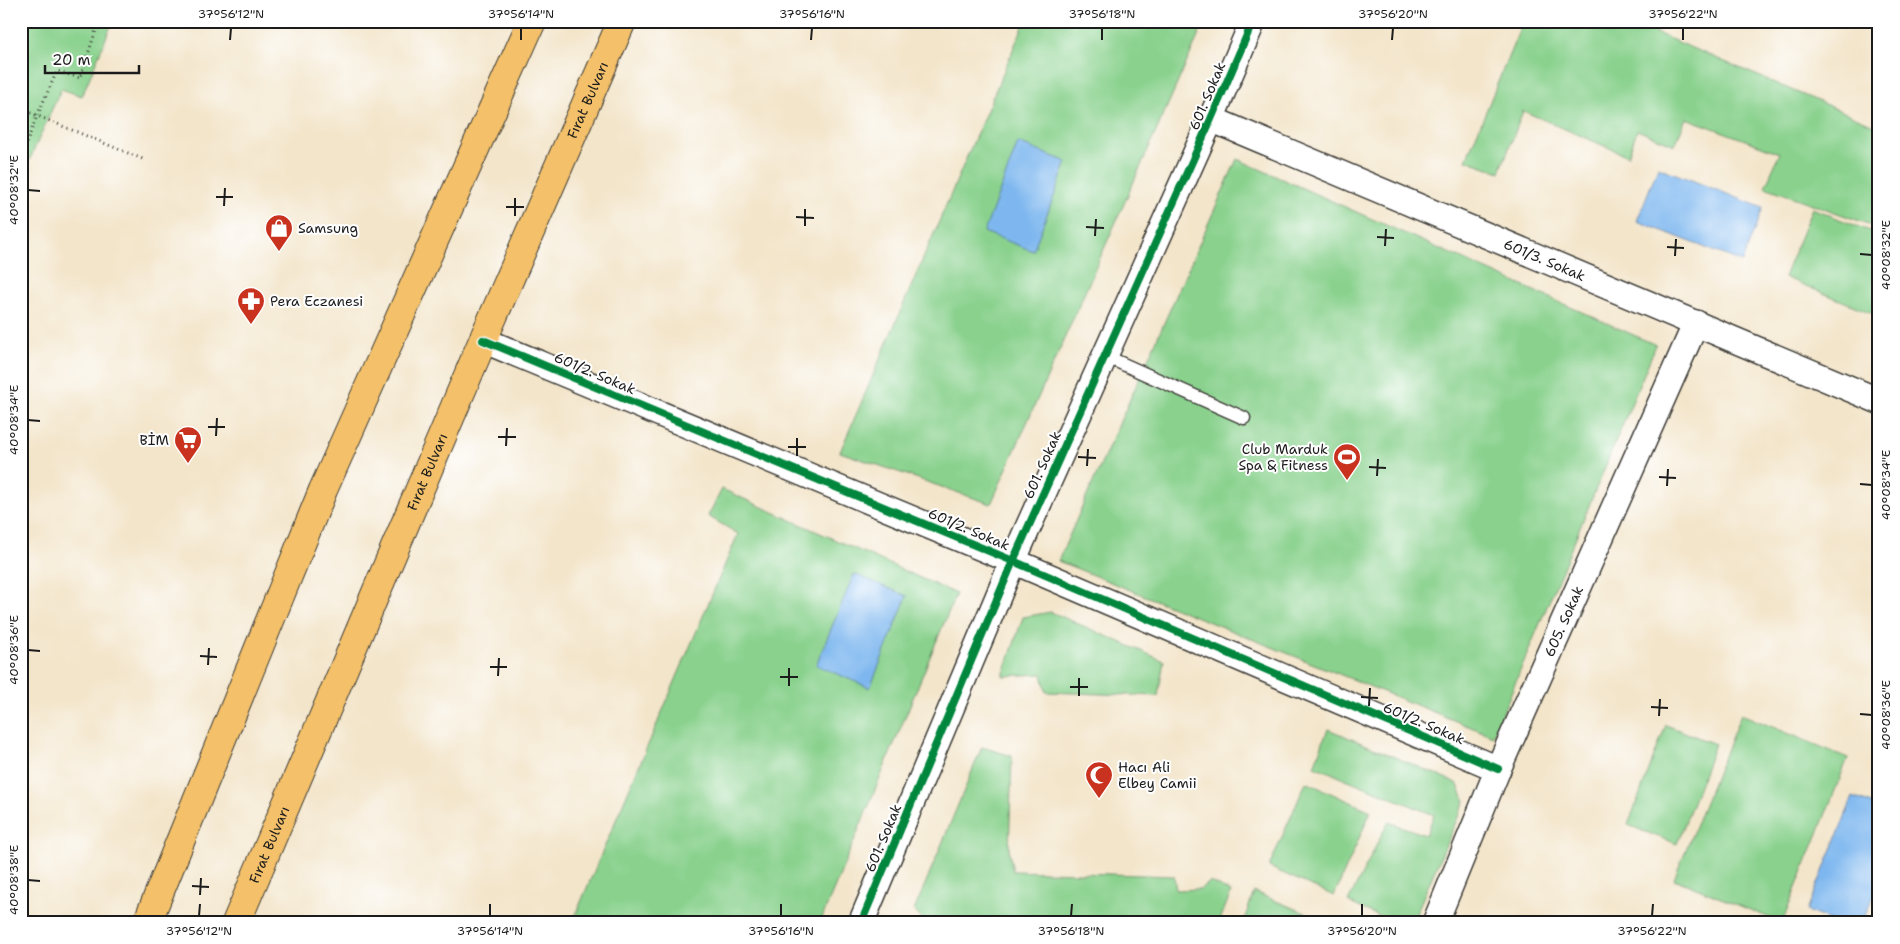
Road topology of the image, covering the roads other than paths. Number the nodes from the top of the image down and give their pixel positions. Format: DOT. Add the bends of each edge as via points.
graph roads {
  1 [pos="532,21"];
  2 [pos="622,21"];
  3 [pos="1253,21"];
  4 [pos="1211,119"];
  5 [pos="1696,323"];
  6 [pos="483,340"];
  7 [pos="1105,356"];
  8 [pos="1879,401"];
  9 [pos="1244,418"];
  10 [pos="1013,561"];
  11 [pos="1498,769"];
  12 [pos="147,923"];
  13 [pos="236,923"];
  14 [pos="862,923"];
  15 [pos="1435,923"];
  1 -- 12 [label="main road" via="323,490"];
  2 -- 6 [label="main road, Fırat Bulvarı"];
  3 -- 4 [label="street, 601. Sokak"];
  4 -- 5 [label="street, 601/3. Sokak"];
  4 -- 7 [label="street, 601. Sokak"];
  5 -- 8 [label="street, 601/3. Sokak"];
  5 -- 11 [label="street, 605. Sokak"];
  6 -- 10 [label="street, 601/2. Sokak"];
  6 -- 13 [label="main road, Fırat Bulvarı"];
  7 -- 9 [label="lane"];
  7 -- 10 [label="street, 601. Sokak"];
  10 -- 11 [label="street, 601/2. Sokak"];
  10 -- 14 [label="street, 601. Sokak"];
  11 -- 15 [label="street, 605. Sokak"];
}
